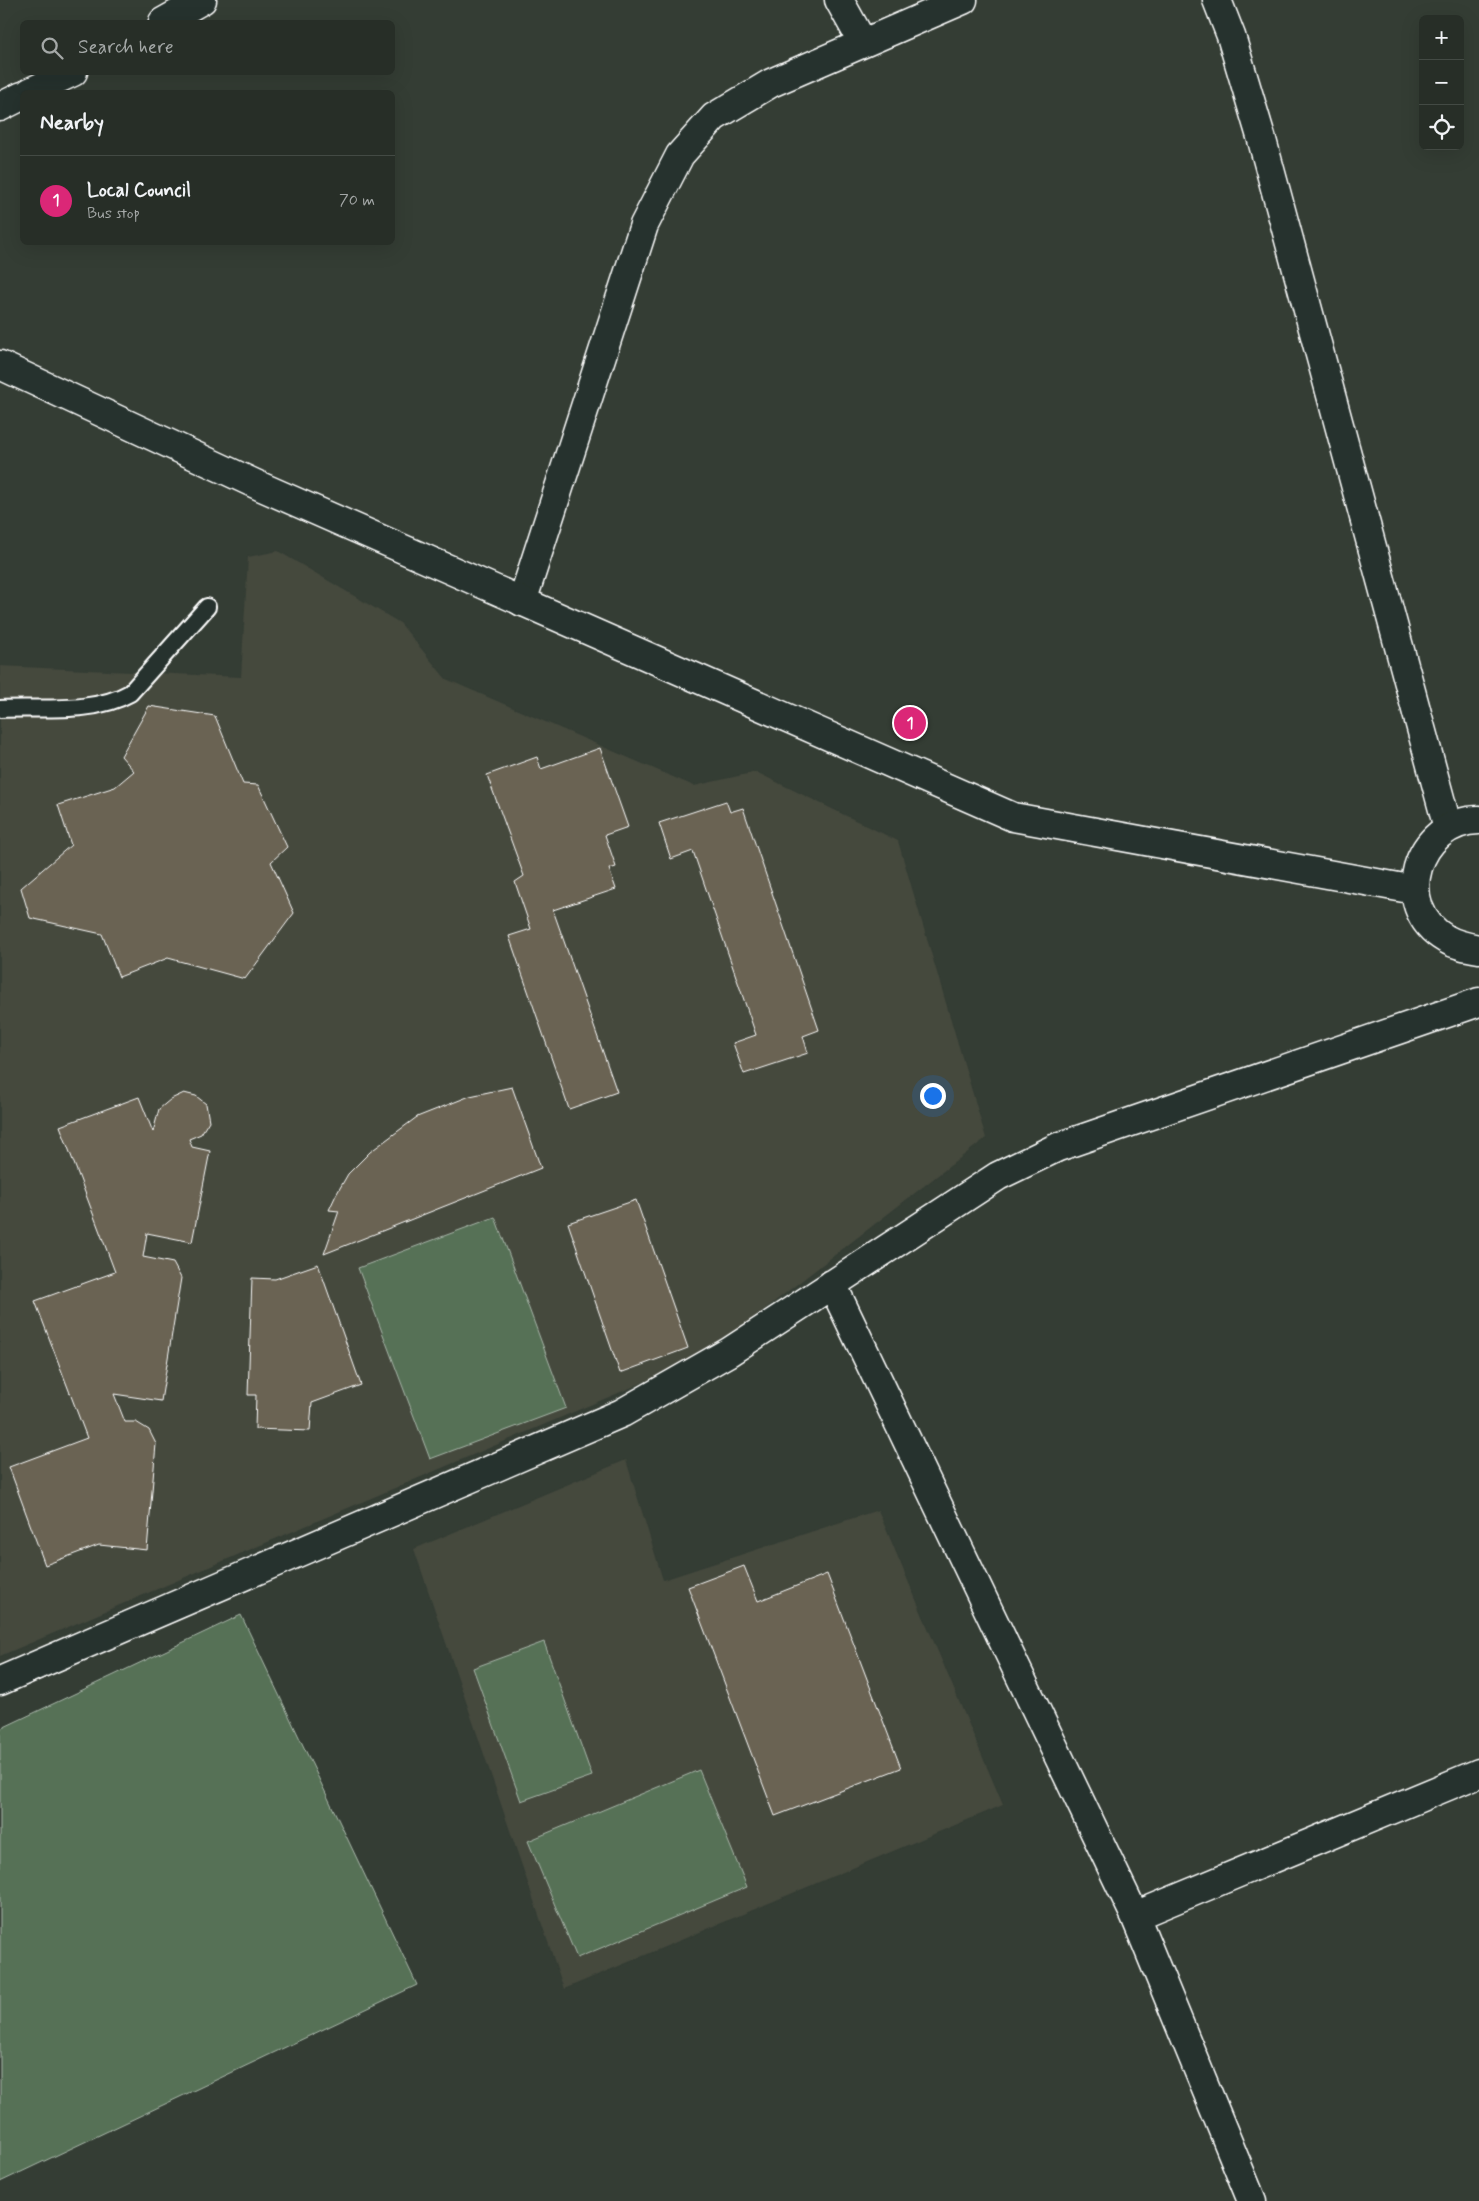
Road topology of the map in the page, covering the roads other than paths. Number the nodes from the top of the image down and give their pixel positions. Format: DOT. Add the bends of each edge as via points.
graph roads {
  1 [pos="202,0"];
  2 [pos="839,0"];
  3 [pos="963,0"];
  4 [pos="1217,0"];
  5 [pos="167,20"];
  6 [pos="863,43"];
  7 [pos="67,75"];
  8 [pos="34,90"];
  9 [pos="20,97"];
  10 [pos="0,107"];
  11 [pos="0,365"];
  12 [pos="522,602"];
  13 [pos="207,607"];
  14 [pos="0,709"];
  15 [pos="1479,820"];
  16 [pos="1448,828"];
  17 [pos="1415,890"];
  18 [pos="1479,949"];
  19 [pos="1479,1002"];
  20 [pos="832,1284"];
  21 [pos="0,1681"];
  22 [pos="1479,1773"];
  23 [pos="1135,1916"];
  24 [pos="1252,2201"];
  1 -- 5 [label="street"];
  2 -- 6 [label="street"];
  3 -- 6 [label="street"];
  4 -- 16 [label="street" via="1232,36 1262,140"];
  6 -- 12 [label="street" via="772,83 714,117 680,155 644,226"];
  7 -- 8 [label="street"];
  9 -- 10 [label="street"];
  11 -- 12 [label="street" via="262,487"];
  12 -- 17 [label="street" via="1013,817"];
  13 -- 14 [label="lane" via="130,693 115,702"];
  15 -- 16 [label="street" via="1468,820"];
  16 -- 17 [label="street" via="1433,839 1422,854"];
  17 -- 18 [label="street" via="1420,909 1430,926 1445,939"];
  19 -- 20 [label="street" via="1058,1146 998,1176"];
  20 -- 21 [label="street" via="729,1352 622,1413"];
  20 -- 23 [label="street"];
  22 -- 23 [label="street"];
  23 -- 24 [label="street"];
}
